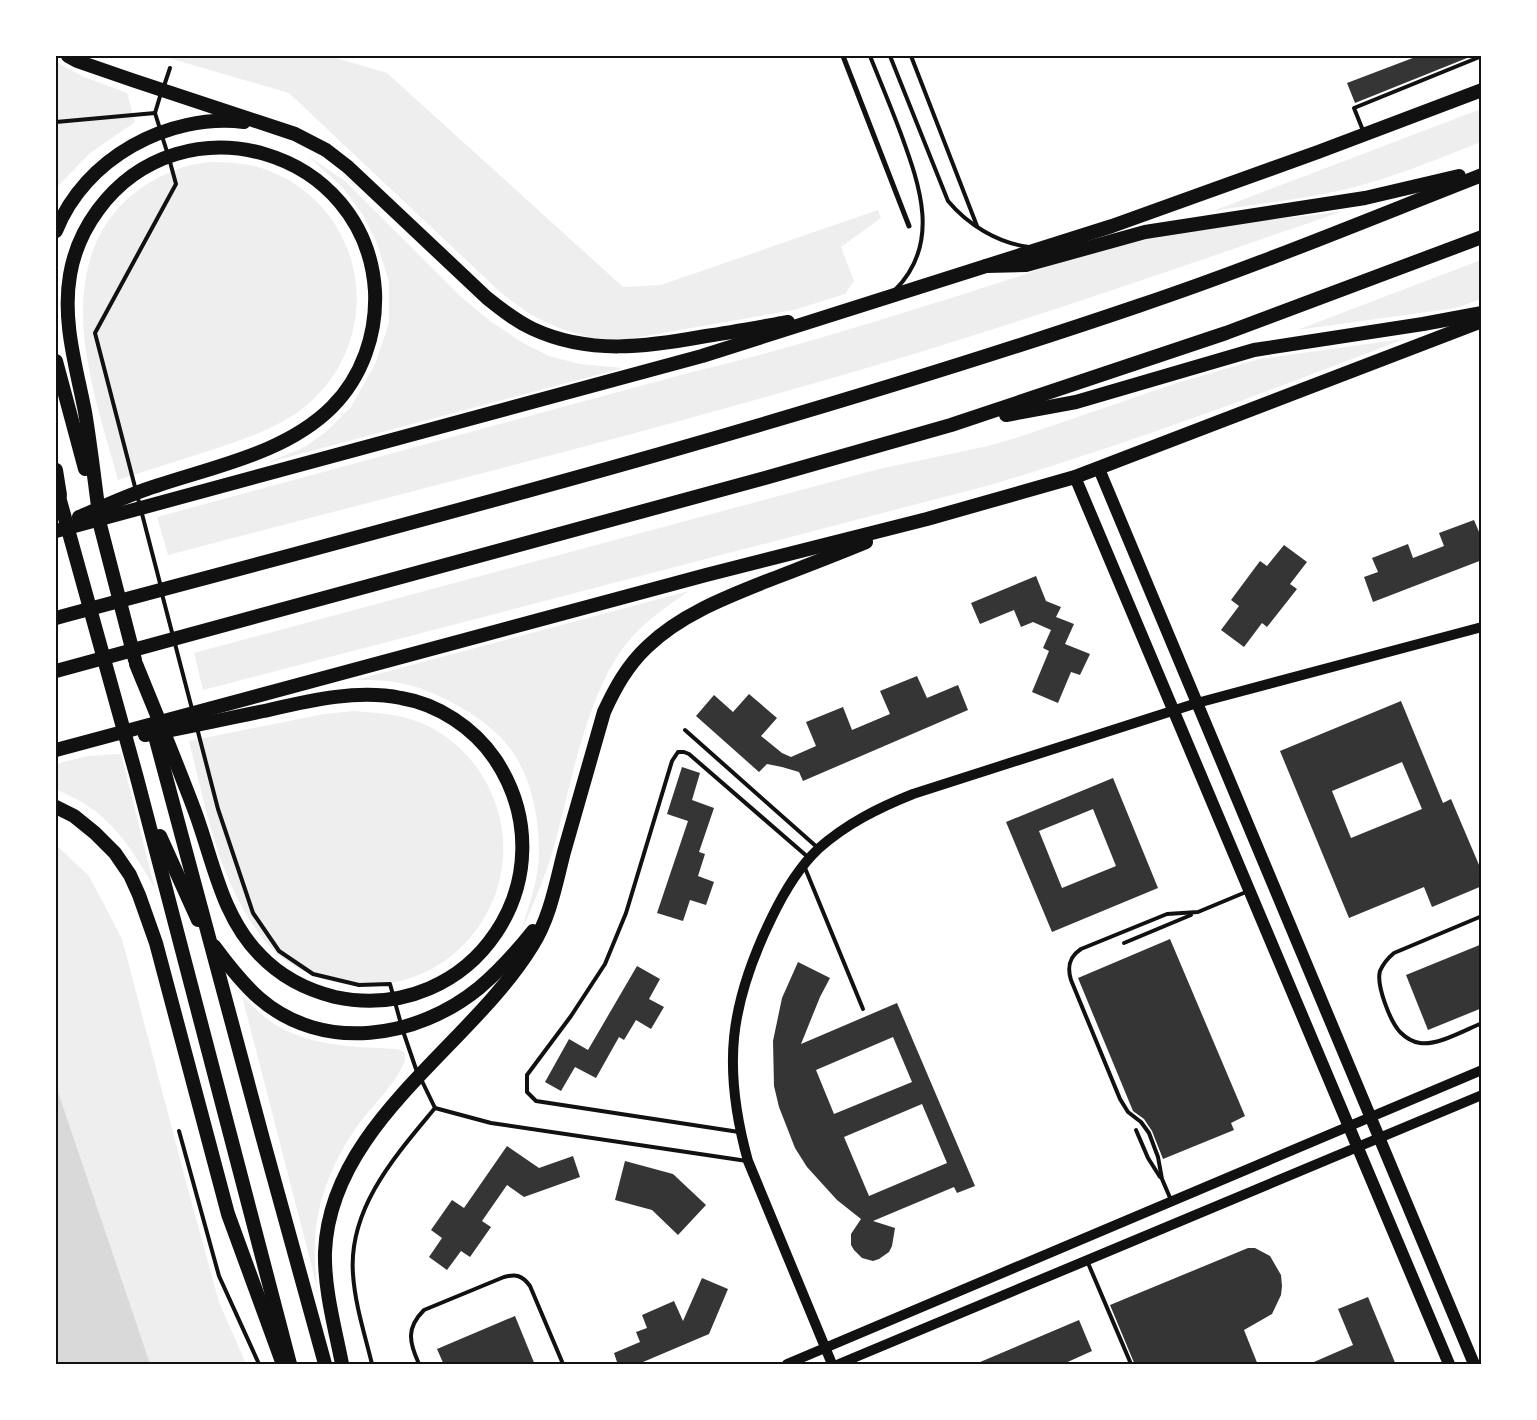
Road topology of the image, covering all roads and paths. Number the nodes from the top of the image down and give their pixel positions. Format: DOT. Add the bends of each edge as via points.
graph roads {
  1 [pos="68,56"];
  2 [pos="843,56"];
  3 [pos="870,56"];
  4 [pos="890,56"];
  5 [pos="911,56"];
  6 [pos="1482,56"];
  7 [pos="170,68"];
  8 [pos="1482,90"];
  9 [pos="155,113"];
  10 [pos="56,122"];
  11 [pos="264,124"];
  12 [pos="1364,134"];
  13 [pos="1482,170"];
  14 [pos="1482,175"];
  15 [pos="909,226"];
  16 [pos="977,227"];
  17 [pos="56,231"];
  18 [pos="1482,237"];
  19 [pos="1042,248"];
  20 [pos="986,266"];
  21 [pos="886,299"];
  22 [pos="860,307"];
  23 [pos="1482,313"];
  24 [pos="1482,321"];
  25 [pos="56,361"];
  26 [pos="951,425"];
  27 [pos="1099,469"];
  28 [pos="56,470"];
  29 [pos="1075,477"];
  30 [pos="56,486"];
  31 [pos="64,515"];
  32 [pos="927,519"];
  33 [pos="100,521"];
  34 [pos="56,529"];
  35 [pos="56,618"];
  36 [pos="1482,627"];
  37 [pos="136,664"];
  38 [pos="56,671"];
  39 [pos="1197,703"];
  40 [pos="1174,710"];
  41 [pos="685,730"];
  42 [pos="58,750"];
  43 [pos="137,778"];
  44 [pos="56,807"];
  45 [pos="818,849"];
  46 [pos="807,861"];
  47 [pos="1250,891"];
  48 [pos="549,907"];
  49 [pos="1198,912"];
  50 [pos="1482,916"];
  51 [pos="1124,943"];
  52 [pos="863,1009"];
  53 [pos="1482,1023"];
  54 [pos="1482,1070"];
  55 [pos="1482,1095"];
  56 [pos="435,1108"];
  57 [pos="1371,1117"];
  58 [pos="1349,1126"];
  59 [pos="1136,1130"];
  60 [pos="179,1131"];
  61 [pos="740,1133"];
  62 [pos="1379,1138"];
  63 [pos="1358,1147"];
  64 [pos="748,1161"];
  65 [pos="1162,1179"];
  66 [pos="1171,1202"];
  67 [pos="1087,1261"];
  68 [pos="331,1305"];
  69 [pos="825,1348"];
  70 [pos="259,1365"];
  71 [pos="283,1365"];
  72 [pos="290,1365"];
  73 [pos="325,1365"];
  74 [pos="342,1365"];
  75 [pos="349,1365"];
  76 [pos="372,1365"];
  77 [pos="419,1365"];
  78 [pos="563,1365"];
  79 [pos="787,1365"];
  80 [pos="832,1365"];
  81 [pos="839,1365"];
  82 [pos="1131,1365"];
  83 [pos="1449,1365"];
  84 [pos="1474,1365"];
  1 -- 11 [label="main road"];
  2 -- 15 [label="street"];
  3 -- 21 [label="lane" via="915,171 924,220 912,268"];
  4 -- 16 [label="lane" via="942,190 957,212"];
  5 -- 16 [label="lane"];
  6 -- 12 [label="lane" via="1354,108"];
  7 -- 9 [label="lane"];
  8 -- 12 [label="main road"];
  9 -- 10 [label="lane"];
  9 -- 56 [label="lane" via="176,184 95,333 218,809 253,913 279,951 313,974 359,985 390,984 412,1062"];
  11 -- 17 [label="main road" via="234,121 183,125 123,150 97,171 75,197"];
  11 -- 22 [label="main road" via="326,150 487,298 533,329 555,337 613,348 643,347"];
  12 -- 19 [label="main road"];
  13 -- 20 [label="main road" via="1365,198 1145,232 1026,266"];
  14 -- 35 [label="main road" via="1227,275 1048,336 716,438"];
  16 -- 19 [label="lane" via="1002,240"];
  18 -- 26 [label="main road" via="1215,337"];
  19 -- 20 [label="main road"];
  20 -- 21 [label="main road"];
  21 -- 22 [label="main road"];
  22 -- 34 [label="main road" via="702,356"];
  23 -- 26 [label="main road" via="1254,350 1076,402"];
  24 -- 27 [label="main road"];
  25 -- 33 [label="main road"];
  26 -- 38 [label="main road"];
  27 -- 29 [label="main road"];
  27 -- 39 [label="main road"];
  28 -- 31 [label="main road"];
  29 -- 32 [label="main road"];
  29 -- 40 [label="main road"];
  30 -- 31 [label="main road"];
  31 -- 43 [label="main road"];
  32 -- 42 [label="main road"];
  32 -- 48 [label="main road" via="724,599 677,624 647,647 615,687 604,712"];
  33 -- 34 [label="main road" via="86,418 68,324 70,274 90,221 106,199 138,172 183,152 239,147 292,163 339,201 367,247 376,305 372,335 350,385 312,424 263,450 135,493"];
  33 -- 37 [label="main road"];
  36 -- 39 [label="street"];
  37 -- 42 [label="main road" via="194,810 234,921 247,941 279,972 324,994 349,1000 384,1000 424,991 454,975 487,946 502,924 521,876 521,819 505,774 490,752 448,715 427,705 377,694 326,699 175,729"];
  37 -- 73 [label="main road"];
  39 -- 40 [label="street"];
  39 -- 57 [label="main road"];
  40 -- 45 [label="street" via="913,794 854,822"];
  40 -- 47 [label="main road"];
  41 -- 45 [label="lane"];
  43 -- 48 [label="main road" via="202,930 260,999 316,1029 351,1034 385,1032 453,1006 479,988 520,948"];
  43 -- 72 [label="main road"];
  44 -- 71 [label="main road" via="74,816 115,853 139,895 156,943 236,1237"];
  45 -- 46 [label="street"];
  46 -- 52 [label="lane"];
  46 -- 61 [label="street" via="785,891 761,939 736,1016 733,1093"];
  46 -- 61 [label="lane" via="688,754 678,752 626,913 605,964 527,1076 527,1092 536,1101"];
  47 -- 49 [label="lane"];
  47 -- 58 [label="main road"];
  48 -- 68 [label="main road" via="523,961 358,1150 336,1195 326,1237"];
  49 -- 51 [label="lane"];
  49 -- 65 [label="lane" via="1167,914 1081,949 1071,958 1068,968 1124,1106 1152,1140"];
  50 -- 53 [label="lane" via="1394,953 1385,961 1378,984 1393,1021 1408,1039 1432,1044"];
  54 -- 57 [label="street"];
  55 -- 62 [label="street"];
  56 -- 64 [label="lane" via="491,1123"];
  56 -- 76 [label="lane" via="379,1182 356,1237 354,1289"];
  57 -- 58 [label="street"];
  57 -- 62 [label="main road"];
  58 -- 63 [label="main road"];
  58 -- 66 [label="street"];
  59 -- 65 [label="lane"];
  60 -- 70 [label="lane" via="219,1276"];
  61 -- 64 [label="street"];
  62 -- 63 [label="street"];
  62 -- 84 [label="main road"];
  63 -- 67 [label="street"];
  63 -- 83 [label="main road"];
  64 -- 69 [label="street"];
  65 -- 66 [label="lane"];
  66 -- 69 [label="street"];
  67 -- 81 [label="street"];
  67 -- 82 [label="lane"];
  68 -- 74 [label="main road"];
  68 -- 75 [label="main road"];
  69 -- 79 [label="street"];
  69 -- 80 [label="street"];
  77 -- 78 [label="lane" via="413,1352 411,1329 424,1310 515,1274 530,1286"];
}
